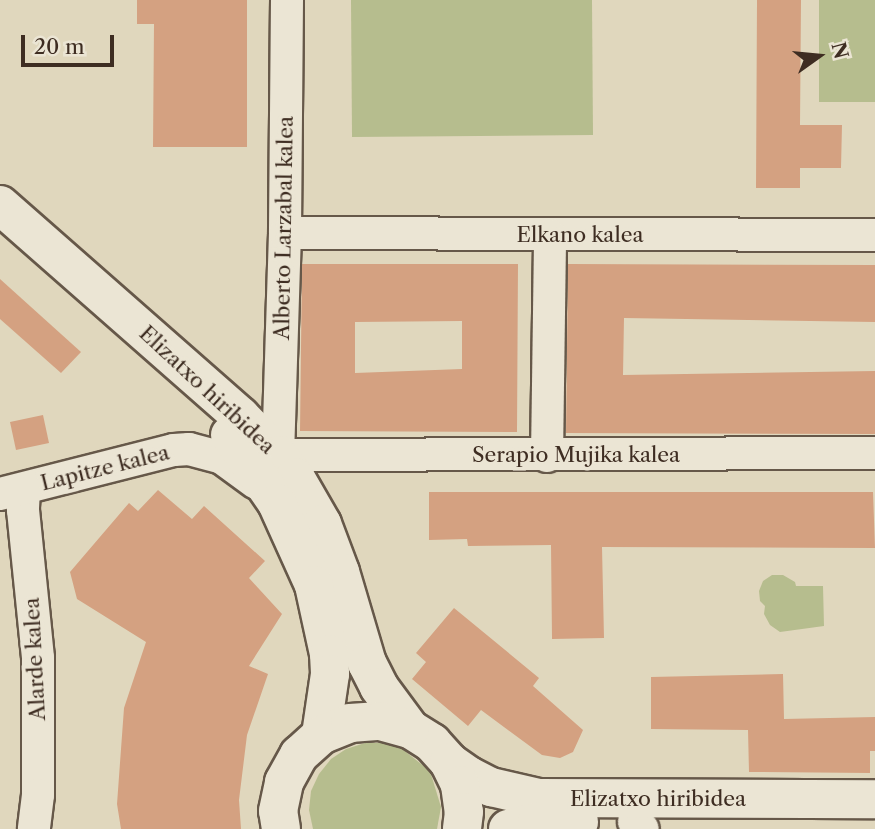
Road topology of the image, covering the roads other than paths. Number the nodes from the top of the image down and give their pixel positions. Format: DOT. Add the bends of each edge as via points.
graph roads {
  1 [pos="286,0"];
  2 [pos="0,205"];
  3 [pos="0,233"];
  4 [pos="285,233"];
  5 [pos="550,235"];
  6 [pos="875,235"];
  7 [pos="875,453"];
  8 [pos="278,455"];
  9 [pos="547,456"];
  10 [pos="12,491"];
  11 [pos="277,503"];
  12 [pos="410,729"];
  13 [pos="321,734"];
  14 [pos="449,762"];
  15 [pos="875,799"];
  16 [pos="875,823"];
  17 [pos="638,826"];
  18 [pos="34,829"];
  19 [pos="281,829"];
  20 [pos="462,829"];
  21 [pos="508,829"];
  1 -- 4 [label="street, Alberto Larzabal kalea"];
  2 -- 8 [label="main road, Elizatxo hiribidea" via="240,416"];
  3 -- 11 [label="main road, Elizatxo hiribidea" via="226,429"];
  4 -- 5 [label="street, Elkano kalea"];
  4 -- 8 [label="street, Alberto Larzabal kalea"];
  5 -- 6 [label="street, Elkano kalea"];
  5 -- 9 [label="street"];
  7 -- 9 [label="street, Serapio Mujika kalea"];
  8 -- 9 [label="street, Serapio Mujika kalea"];
  8 -- 12 [label="main road, Elizatxo hiribidea" via="322,524 367,663"];
  10 -- 11 [label="street, Lapitze kalea" via="189,449 232,464"];
  10 -- 18 [label="street, Alarde kalea" via="23,510 38,658"];
  11 -- 13 [label="main road, Elizatxo hiribidea" via="314,585 326,629 330,674"];
  12 -- 13 [label="main road, Elizatxo hiribidea" via="380,721 350,723"];
  12 -- 14 [label="main road, Elizatxo hiribidea" via="432,743"];
  13 -- 19 [label="main road, Elizatxo hiribidea" via="299,755 284,782 278,811"];
  14 -- 15 [label="main road, Elizatxo hiribidea" via="492,787 539,798"];
  14 -- 20 [label="main road, Elizatxo hiribidea" via="460,785"];
  16 -- 17 [label="main road"];
  17 -- 21 [label="main road" via="537,822"];
}
